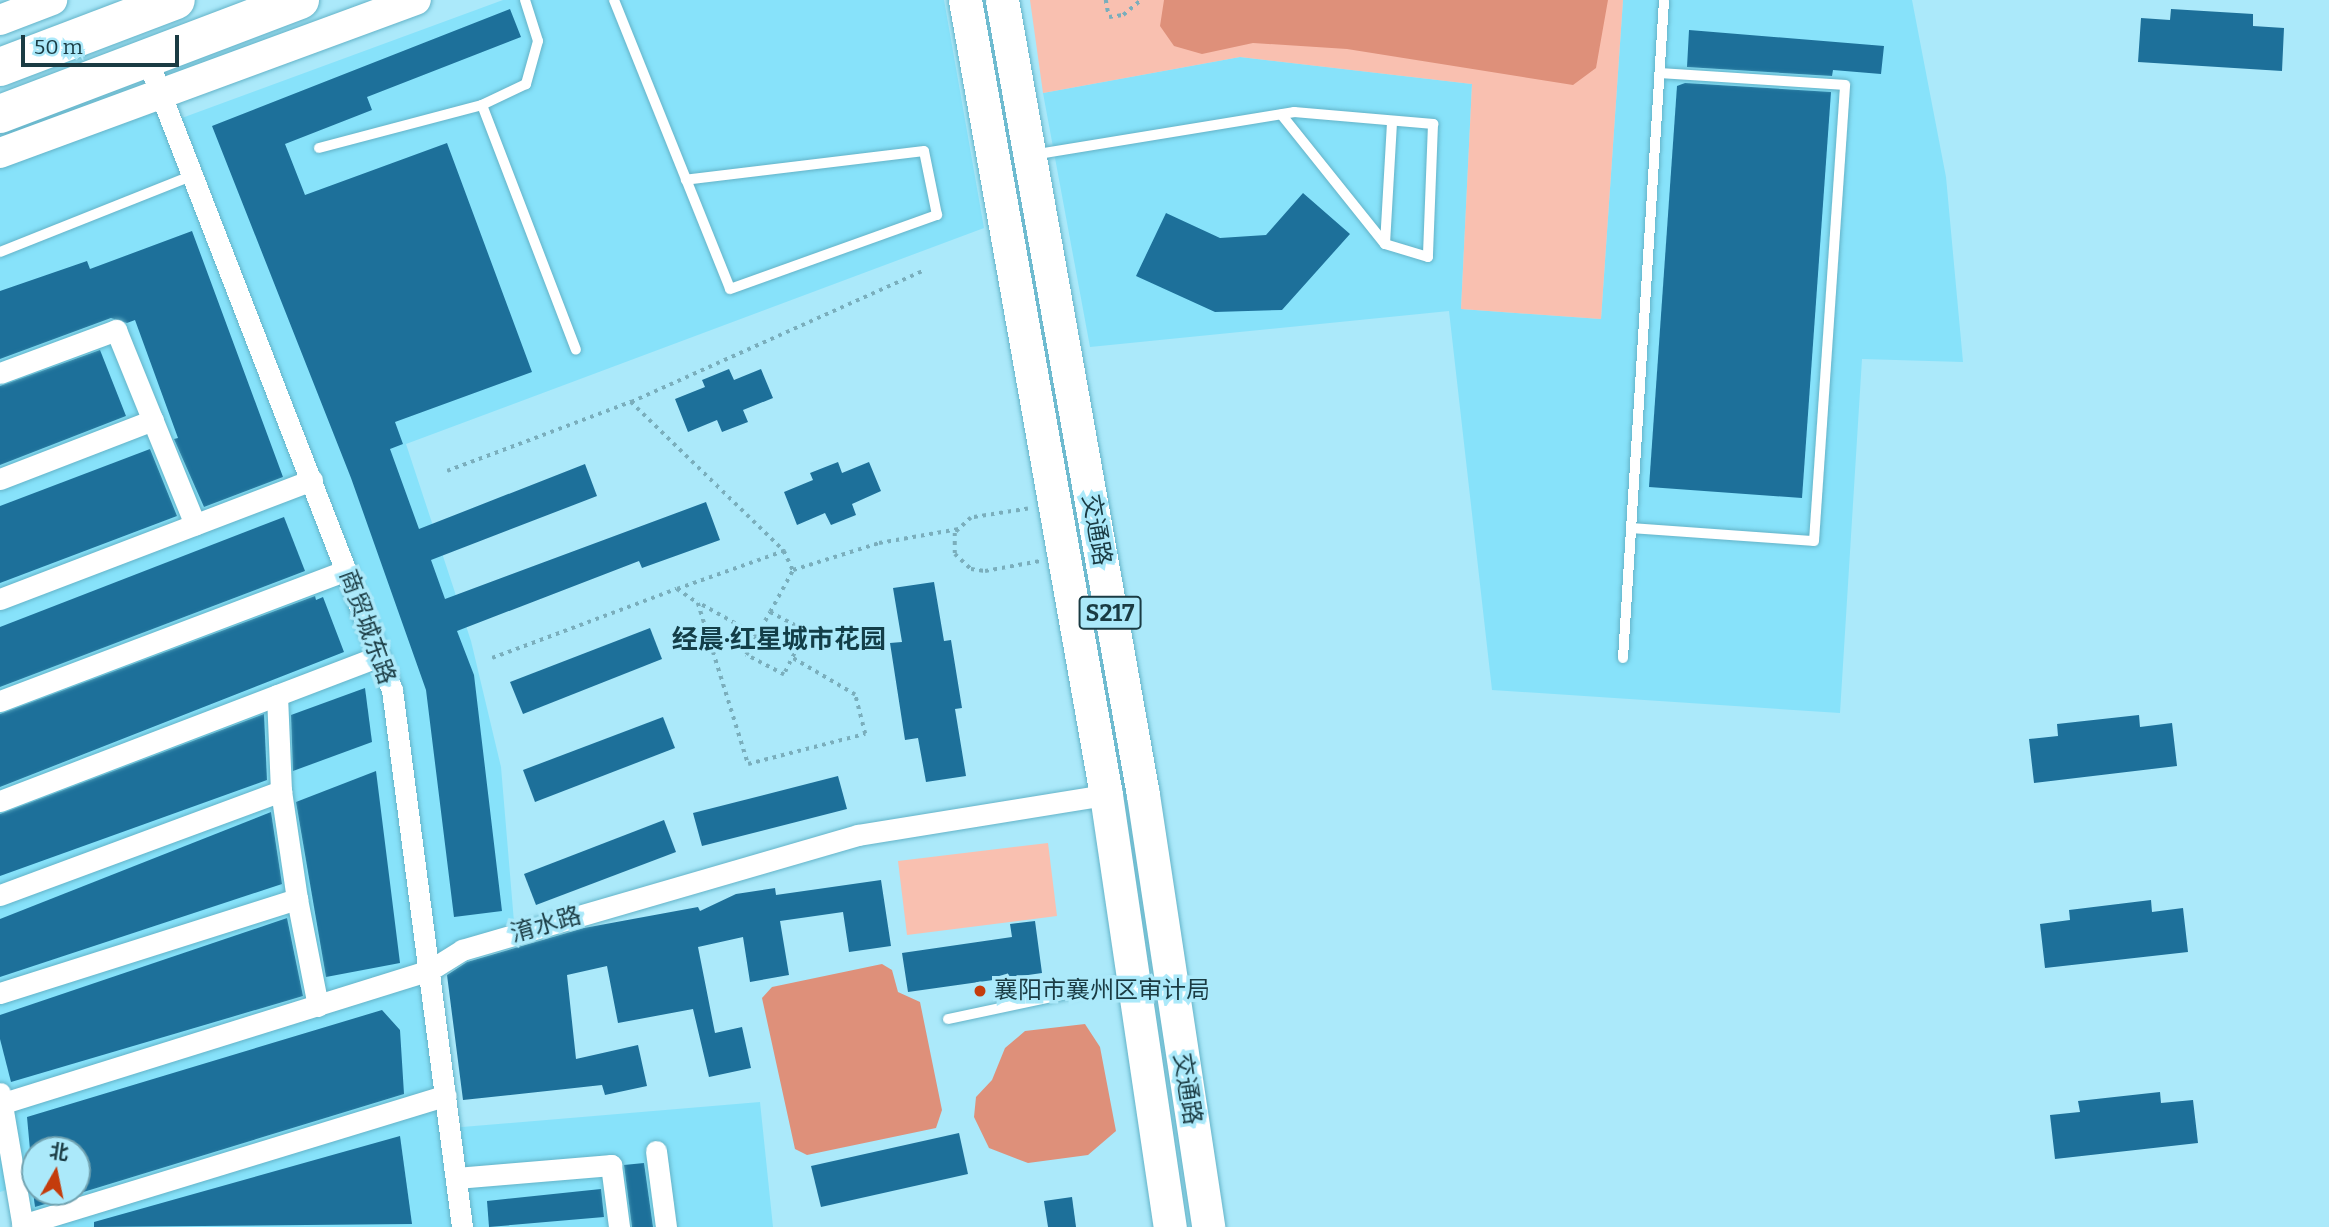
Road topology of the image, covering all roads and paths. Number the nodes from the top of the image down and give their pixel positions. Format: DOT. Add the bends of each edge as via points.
graph roads {
  1 [pos="52,0"];
  2 [pos="176,0"];
  3 [pos="300,0"];
  4 [pos="416,0"];
  5 [pos="525,0"];
  6 [pos="614,0"];
  7 [pos="965,0"];
  8 [pos="1002,0"];
  9 [pos="1106,0"];
  10 [pos="1141,0"];
  11 [pos="1664,0"];
  12 [pos="0,20"];
  13 [pos="147,58"];
  14 [pos="0,67"];
  15 [pos="1661,73"];
  16 [pos="159,97"];
  17 [pos="482,105"];
  18 [pos="0,114"];
  19 [pos="1281,114"];
  20 [pos="1392,121"];
  21 [pos="318,148"];
  22 [pos="0,153"];
  23 [pos="1029,156"];
  24 [pos="191,176"];
  25 [pos="686,180"];
  26 [pos="1385,244"];
  27 [pos="0,252"];
  28 [pos="925,270"];
  29 [pos="576,350"];
  30 [pos="0,373"];
  31 [pos="631,402"];
  32 [pos="152,420"];
  33 [pos="447,471"];
  34 [pos="0,479"];
  35 [pos="312,480"];
  36 [pos="1054,505"];
  37 [pos="195,524"];
  38 [pos="1632,528"];
  39 [pos="959,529"];
  40 [pos="784,551"];
  41 [pos="1063,556"];
  42 [pos="346,570"];
  43 [pos="793,570"];
  44 [pos="677,589"];
  45 [pos="0,599"];
  46 [pos="698,603"];
  47 [pos="770,612"];
  48 [pos="757,636"];
  49 [pos="379,656"];
  50 [pos="492,658"];
  51 [pos="792,658"];
  52 [pos="1623,658"];
  53 [pos="277,695"];
  54 [pos="0,701"];
  55 [pos="281,791"];
  56 [pos="1106,795"];
  57 [pos="0,801"];
  58 [pos="0,895"];
  59 [pos="297,899"];
  60 [pos="430,971"];
  61 [pos="1133,979"];
  62 [pos="0,993"];
  63 [pos="318,1006"];
  64 [pos="948,1019"];
  65 [pos="446,1095"];
  66 [pos="1,1100"];
  67 [pos="656,1152"];
  68 [pos="456,1178"];
  69 [pos="22,1226"];
  70 [pos="462,1227"];
  71 [pos="619,1227"];
  72 [pos="666,1227"];
  73 [pos="1170,1227"];
  74 [pos="1208,1227"];
  1 -- 12 [label="street"];
  2 -- 14 [label="highway"];
  3 -- 13 [label="highway"];
  4 -- 16 [label="street"];
  5 -- 17 [label="lane" via="538,41 526,84"];
  6 -- 25 [label="lane"];
  7 -- 36 [label="main road, 交通路 / S217"];
  8 -- 23 [label="main road, 交通路 / S217"];
  9 -- 10 [label="path" via="1109,17 1124,15"];
  11 -- 15 [label="lane"];
  13 -- 16 [label="street, 商贸城东路"];
  13 -- 18 [label="highway"];
  15 -- 38 [label="lane"];
  15 -- 38 [label="lane" via="1845,85 1814,541"];
  16 -- 22 [label="street"];
  16 -- 24 [label="street, 商贸城东路"];
  17 -- 21 [label="lane"];
  17 -- 29 [label="lane"];
  19 -- 20 [label="lane"];
  19 -- 23 [label="lane"];
  19 -- 26 [label="lane"];
  20 -- 26 [label="lane"];
  20 -- 26 [label="lane" via="1433,124 1428,257"];
  23 -- 74 [label="main road, 交通路 / S217" via="1143,795"];
  24 -- 27 [label="lane"];
  24 -- 35 [label="street, 商贸城东路"];
  25 -- 25 [label="lane" via="730,289 937,215 924,151"];
  28 -- 31 [label="path"];
  30 -- 32 [label="street" via="116,331"];
  31 -- 33 [label="path"];
  31 -- 40 [label="path"];
  32 -- 34 [label="street"];
  32 -- 37 [label="street"];
  35 -- 37 [label="street"];
  35 -- 42 [label="street, 商贸城东路"];
  36 -- 39 [label="path" via="971,518"];
  36 -- 41 [label="main road, 交通路 / S217"];
  37 -- 45 [label="street"];
  38 -- 52 [label="lane"];
  39 -- 41 [label="path" via="956,554 971,569 985,571"];
  39 -- 43 [label="path" via="879,544"];
  40 -- 43 [label="path"];
  40 -- 44 [label="path"];
  41 -- 56 [label="main road, 交通路 / S217"];
  42 -- 49 [label="street, 商贸城东路"];
  42 -- 54 [label="street"];
  43 -- 47 [label="path"];
  44 -- 46 [label="path"];
  44 -- 50 [label="path"];
  46 -- 48 [label="path"];
  46 -- 51 [label="path" via="748,764 865,734 855,695"];
  47 -- 48 [label="path"];
  47 -- 51 [label="path" via="806,631"];
  48 -- 51 [label="path" via="746,654 784,675"];
  49 -- 53 [label="street"];
  49 -- 60 [label="street, 商贸城东路" via="392,690"];
  53 -- 55 [label="street"];
  53 -- 57 [label="street"];
  55 -- 58 [label="street"];
  55 -- 59 [label="street"];
  56 -- 60 [label="street, 淯水路" via="858,835 462,950"];
  56 -- 61 [label="main road, 交通路 / S217"];
  59 -- 62 [label="street"];
  59 -- 63 [label="street"];
  60 -- 63 [label="street, 淯水路"];
  60 -- 65 [label="street, 商贸城东路"];
  61 -- 64 [label="lane"];
  61 -- 73 [label="main road, 交通路 / S217"];
  63 -- 66 [label="street, 淯水路"];
  65 -- 68 [label="street, 商贸城东路"];
  65 -- 69 [label="street"];
  66 -- 69 [label="street"];
  67 -- 72 [label="street"];
  68 -- 70 [label="street, 商贸城东路"];
  68 -- 71 [label="street" via="611,1166"];
}
